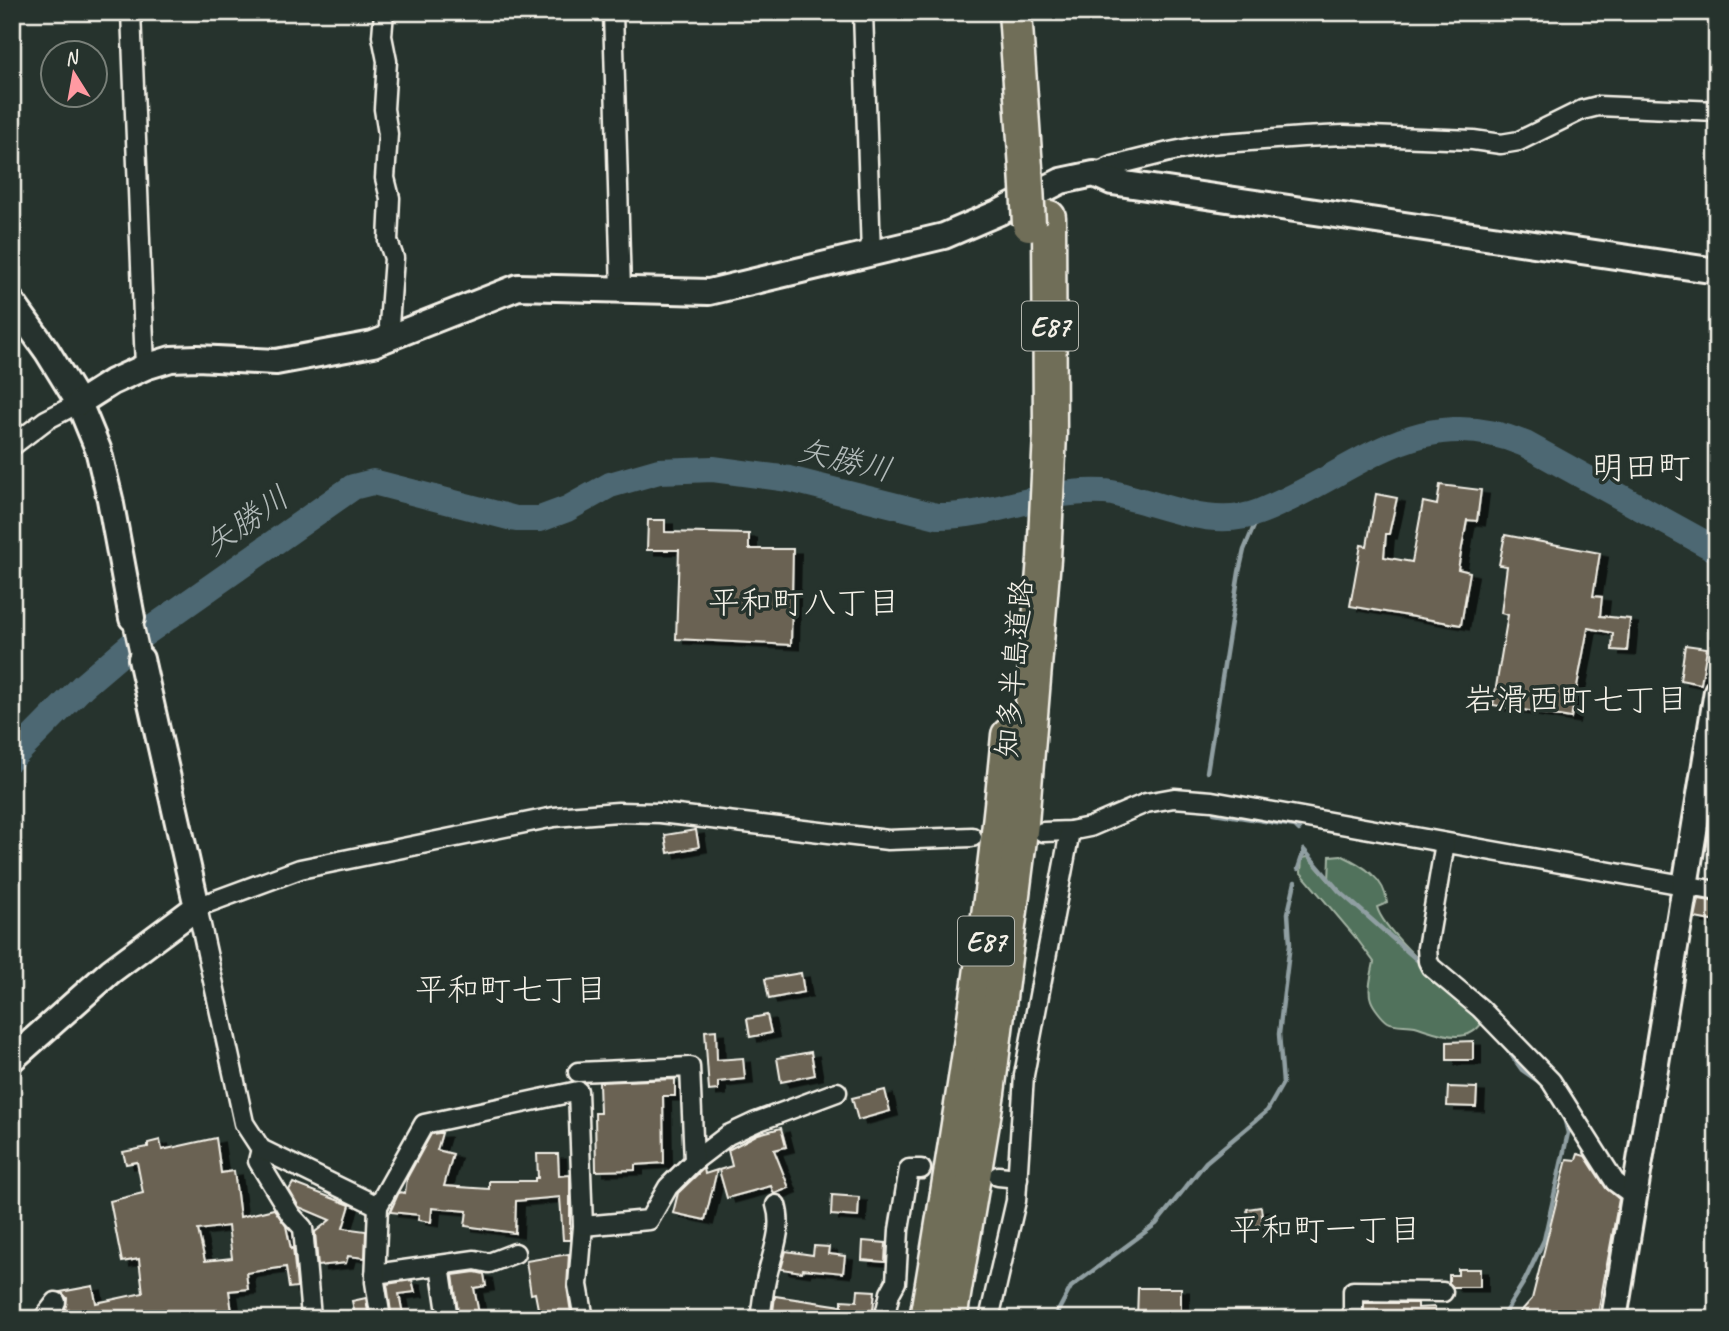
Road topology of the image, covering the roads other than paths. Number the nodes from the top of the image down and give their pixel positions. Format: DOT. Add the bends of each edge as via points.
graph roads {
  1 [pos="131,12"];
  2 [pos="384,12"];
  3 [pos="613,12"];
  4 [pos="863,12"];
  5 [pos="1015,12"];
  6 [pos="1035,12"];
  7 [pos="1717,111"];
  8 [pos="1037,166"];
  9 [pos="1094,174"];
  10 [pos="871,254"];
  11 [pos="1717,271"];
  12 [pos="621,290"];
  13 [pos="12,302"];
  14 [pos="393,338"];
  15 [pos="145,367"];
  16 [pos="79,403"];
  17 [pos="12,446"];
  18 [pos="1034,560"];
  19 [pos="132,618"];
  20 [pos="141,659"];
  21 [pos="1717,691"];
  22 [pos="1070,831"];
  23 [pos="1043,832"];
  24 [pos="972,837"];
  25 [pos="1445,843"];
  26 [pos="1685,886"];
  27 [pos="1717,891"];
  28 [pos="197,907"];
  29 [pos="12,1059"];
  30 [pos="578,1072"];
  31 [pos="837,1092"];
  32 [pos="988,1093"];
  33 [pos="261,1149"];
  34 [pos="694,1161"];
  35 [pos="921,1169"];
  36 [pos="998,1176"];
  37 [pos="1017,1178"];
  38 [pos="1633,1195"];
  39 [pos="776,1205"];
  40 [pos="378,1206"];
  41 [pos="583,1226"];
  42 [pos="515,1252"];
  43 [pos="440,1265"];
  44 [pos="375,1274"];
  45 [pos="1443,1292"];
  46 [pos="56,1302"];
  47 [pos="310,1318"];
  48 [pos="43,1319"];
  49 [pos="381,1319"];
  50 [pos="448,1319"];
  51 [pos="584,1319"];
  52 [pos="760,1319"];
  53 [pos="884,1319"];
  54 [pos="926,1319"];
  55 [pos="950,1319"];
  56 [pos="963,1319"];
  57 [pos="989,1319"];
  58 [pos="1353,1319"];
  59 [pos="1614,1319"];
  1 -- 15 [label="street"];
  2 -- 14 [label="street" via="385,178 390,198 388,241 394,258 389,325"];
  3 -- 12 [label="street"];
  4 -- 10 [label="street"];
  5 -- 8 [label="highway, 知多半島道路 / E87"];
  6 -- 8 [label="highway, 知多半島道路 / E87"];
  7 -- 9 [label="street" via="1598,106 1519,141 1501,144 1344,135 1210,144"];
  8 -- 18 [label="highway, 知多半島道路 / E87, bridge" via="1040,434"];
  9 -- 10 [label="street" via="1061,181 944,236"];
  9 -- 11 [label="street" via="1150,188"];
  10 -- 12 [label="street" via="709,292"];
  12 -- 14 [label="street" via="518,287"];
  13 -- 16 [label="street"];
  14 -- 15 [label="street" via="276,362 197,358"];
  15 -- 16 [label="street"];
  16 -- 17 [label="street" via="46,420"];
  16 -- 19 [label="street" via="101,461"];
  18 -- 32 [label="highway, 知多半島道路 / E87" via="1022,823"];
  18 -- 54 [label="highway, 知多半島道路 / E87" via="983,965"];
  19 -- 20 [label="street"];
  20 -- 28 [label="street"];
  21 -- 26 [label="street"];
  22 -- 23 [label="street"];
  22 -- 25 [label="street" via="1146,803 1174,798"];
  22 -- 37 [label="street" via="1024,1075"];
  24 -- 28 [label="street" via="888,840 660,813 554,817 300,869"];
  25 -- 26 [label="street"];
  25 -- 38 [label="street" via="1427,948 1431,967 1480,1008 1551,1082 1615,1182"];
  26 -- 27 [label="street"];
  26 -- 38 [label="street"];
  28 -- 29 [label="street" via="111,971"];
  28 -- 33 [label="street" via="244,1123"];
  30 -- 34 [label="street" via="690,1067"];
  31 -- 34 [label="street" via="728,1135"];
  32 -- 55 [label="highway, 知多半島道路 / E87"];
  32 -- 56 [label="highway" via="997,1113"];
  33 -- 40 [label="street"];
  33 -- 47 [label="street" via="258,1161 303,1228"];
  34 -- 41 [label="street" via="668,1186 649,1220"];
  35 -- 53 [label="street" via="909,1169 896,1282"];
  36 -- 37 [label="street"];
  37 -- 57 [label="street"];
  38 -- 59 [label="street"];
  39 -- 52 [label="street" via="779,1227"];
  40 -- 41 [label="street" via="424,1124 578,1091"];
  40 -- 44 [label="street"];
  41 -- 51 [label="street" via="578,1285"];
  42 -- 43 [label="street" via="489,1263 475,1260"];
  43 -- 44 [label="street"];
  43 -- 50 [label="street"];
  44 -- 49 [label="street"];
  45 -- 58 [label="street" via="1353,1291"];
  46 -- 48 [label="street"];
}
